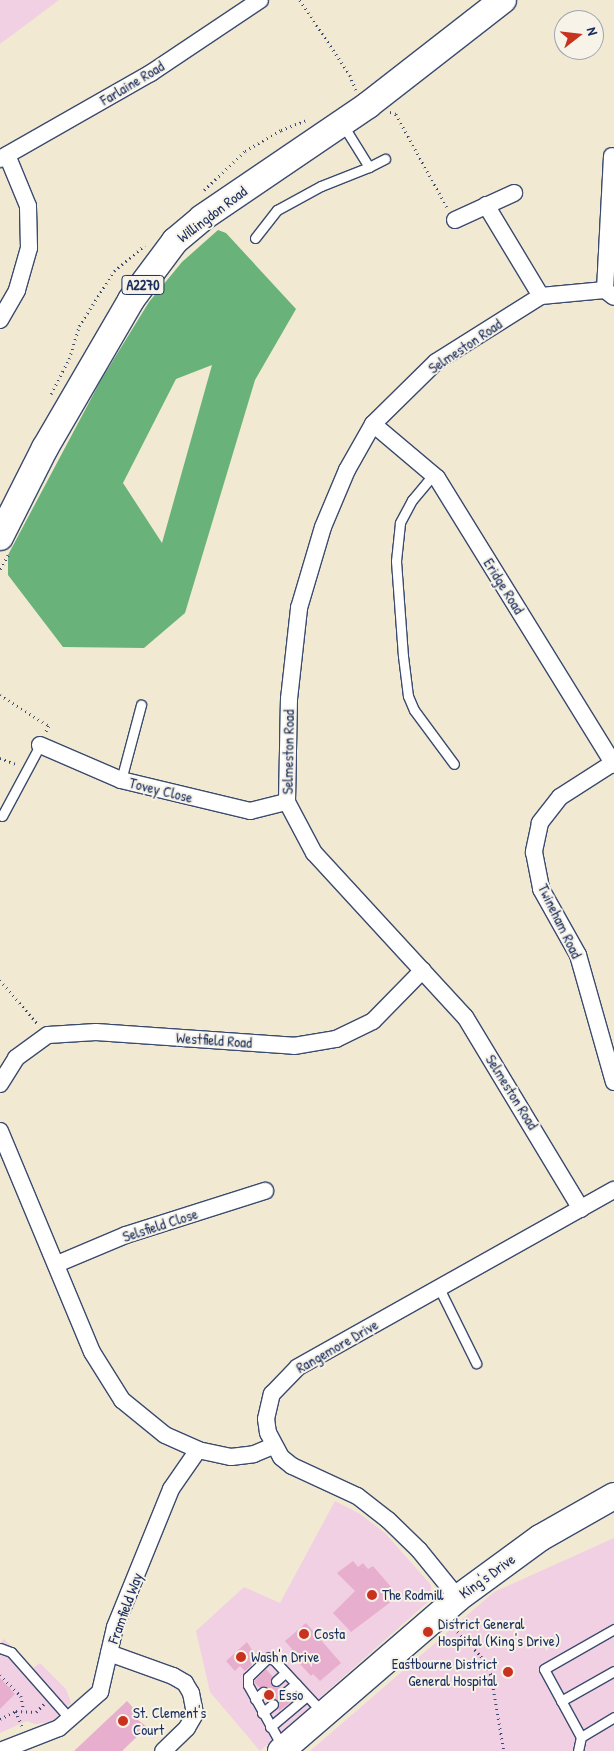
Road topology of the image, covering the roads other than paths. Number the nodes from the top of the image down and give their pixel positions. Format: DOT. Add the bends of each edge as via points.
graph roads {
  1 [pos="260,0"];
  2 [pos="503,0"];
  3 [pos="341,123"];
  4 [pos="612,156"];
  5 [pos="3,157"];
  6 [pos="385,159"];
  7 [pos="369,167"];
  8 [pos="514,193"];
  9 [pos="486,205"];
  10 [pos="455,220"];
  11 [pos="255,238"];
  12 [pos="609,293"];
  13 [pos="541,296"];
  14 [pos="0,320"];
  15 [pos="373,424"];
  16 [pos="434,475"];
  17 [pos="6,542"];
  18 [pos="141,705"];
  19 [pos="40,745"];
  20 [pos="454,764"];
  21 [pos="613,764"];
  22 [pos="120,780"];
  23 [pos="287,802"];
  24 [pos="2,816"];
  25 [pos="423,970"];
  26 [pos="614,1082"];
  27 [pos="0,1084"];
  28 [pos="0,1131"];
  29 [pos="614,1190"];
  30 [pos="265,1191"];
  31 [pos="582,1209"];
  32 [pos="57,1264"];
  33 [pos="439,1288"];
  34 [pos="476,1363"];
  35 [pos="273,1446"];
  36 [pos="198,1450"];
  37 [pos="614,1496"];
  38 [pos="448,1605"];
  39 [pos="614,1629"];
  40 [pos="0,1648"];
  41 [pos="109,1653"];
  42 [pos="614,1671"];
  43 [pos="285,1673"];
  44 [pos="276,1681"];
  45 [pos="296,1684"];
  46 [pos="263,1692"];
  47 [pos="286,1692"];
  48 [pos="255,1699"];
  49 [pos="561,1701"];
  50 [pos="273,1704"];
  51 [pos="315,1705"];
  52 [pos="262,1713"];
  53 [pos="614,1717"];
  54 [pos="71,1720"];
  55 [pos="270,1727"];
  56 [pos="581,1737"];
  57 [pos="282,1750"];
  58 [pos="0,1751"];
  59 [pos="163,1751"];
  60 [pos="578,1751"];
  1 -- 5 [label="street, Farlaine Road" via="151,73"];
  2 -- 3 [label="main road, Willingdon Road / A2270"];
  3 -- 7 [label="lane"];
  3 -- 17 [label="main road, Willingdon Road / A2270" via="202,218 175,241 131,300 45,448"];
  4 -- 12 [label="street"];
  5 -- 14 [label="street" via="28,206 29,248 17,290"];
  6 -- 7 [label="lane"];
  7 -- 11 [label="lane" via="321,186 277,210"];
  8 -- 9 [label="street"];
  9 -- 10 [label="street"];
  9 -- 13 [label="street"];
  12 -- 13 [label="street, Selmeston Road"];
  13 -- 15 [label="street, Selmeston Road" via="436,362"];
  15 -- 16 [label="street, Eridge Road"];
  15 -- 23 [label="street, Selmeston Road" via="347,470 323,527 299,608 289,699"];
  16 -- 20 [label="lane" via="412,500 400,523 396,561 408,696 414,710"];
  16 -- 21 [label="street, Eridge Road"];
  18 -- 22 [label="lane"];
  19 -- 22 [label="street, Tovey Close"];
  19 -- 24 [label="lane"];
  21 -- 26 [label="street, Twineham Road" via="560,797 540,823 534,852 541,889 578,956"];
  22 -- 23 [label="street, Tovey Close" via="250,812"];
  23 -- 25 [label="street, Selmeston Road" via="314,853"];
  25 -- 27 [label="street, Westfield Road" via="373,1021 336,1039 294,1046 96,1032 48,1035 16,1058"];
  25 -- 31 [label="street, Selmeston Road" via="465,1017"];
  28 -- 32 [label="street"];
  29 -- 31 [label="street, Rangemore Drive"];
  30 -- 32 [label="street, Selsfield Close" via="126,1235"];
  31 -- 33 [label="street, Rangemore Drive"];
  32 -- 36 [label="street" via="92,1352 122,1400 165,1435"];
  33 -- 34 [label="lane"];
  33 -- 35 [label="street, Rangemore Drive" via="298,1367 277,1386 266,1419"];
  35 -- 36 [label="street" via="254,1454 232,1457"];
  35 -- 38 [label="street, Rangemore Drive" via="292,1466 357,1496 388,1520 419,1550"];
  36 -- 41 [label="street, Framfield Way" via="171,1489 115,1627"];
  37 -- 38 [label="main road, King's Drive" via="540,1538"];
  38 -- 51 [label="main road, King's Drive"];
  39 -- 49 [label="lane" via="544,1669"];
  40 -- 54 [label="lane" via="11,1652"];
  41 -- 54 [label="street, Framfield Way" via="100,1692"];
  41 -- 59 [label="street" via="173,1676 191,1693 195,1714 187,1728"];
  42 -- 49 [label="lane"];
  43 -- 44 [label="lane"];
  43 -- 45 [label="lane"];
  43 -- 48 [label="lane" via="268,1658 248,1677"];
  45 -- 47 [label="lane"];
  45 -- 51 [label="lane"];
  46 -- 48 [label="lane"];
  48 -- 52 [label="lane"];
  49 -- 56 [label="lane"];
  50 -- 52 [label="lane"];
  51 -- 55 [label="lane"];
  51 -- 57 [label="main road, King's Drive"];
  52 -- 55 [label="lane"];
  53 -- 56 [label="lane"];
  54 -- 58 [label="street, Framfield Way"];
  55 -- 57 [label="lane"];
  56 -- 60 [label="lane"];
}
